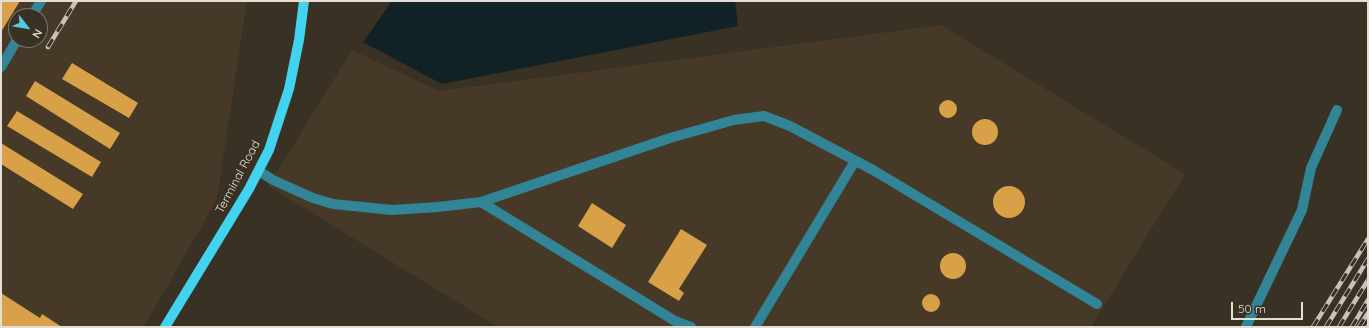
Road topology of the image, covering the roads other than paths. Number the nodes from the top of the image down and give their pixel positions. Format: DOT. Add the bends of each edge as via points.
graph roads {
  1 [pos="304,5"];
  2 [pos="12,48"];
  3 [pos="1,67"];
  4 [pos="1337,110"];
  5 [pos="855,161"];
  6 [pos="259,171"];
  7 [pos="482,202"];
  8 [pos="1097,304"];
  9 [pos="165,327"];
  10 [pos="690,327"];
  11 [pos="755,327"];
  12 [pos="1246,327"];
  1 -- 6 [label="main road, Terminal Road" via="289,90 269,150"];
  2 -- 3 [label="lane"];
  4 -- 12 [label="lane" via="1311,168 1302,210"];
  5 -- 7 [label="lane" via="790,126 764,116 751,117 670,138"];
  5 -- 8 [label="lane"];
  5 -- 11 [label="lane"];
  6 -- 7 [label="lane" via="313,198 351,207 392,210"];
  6 -- 9 [label="main road, Terminal Road"];
  7 -- 10 [label="lane" via="675,321"];
}
